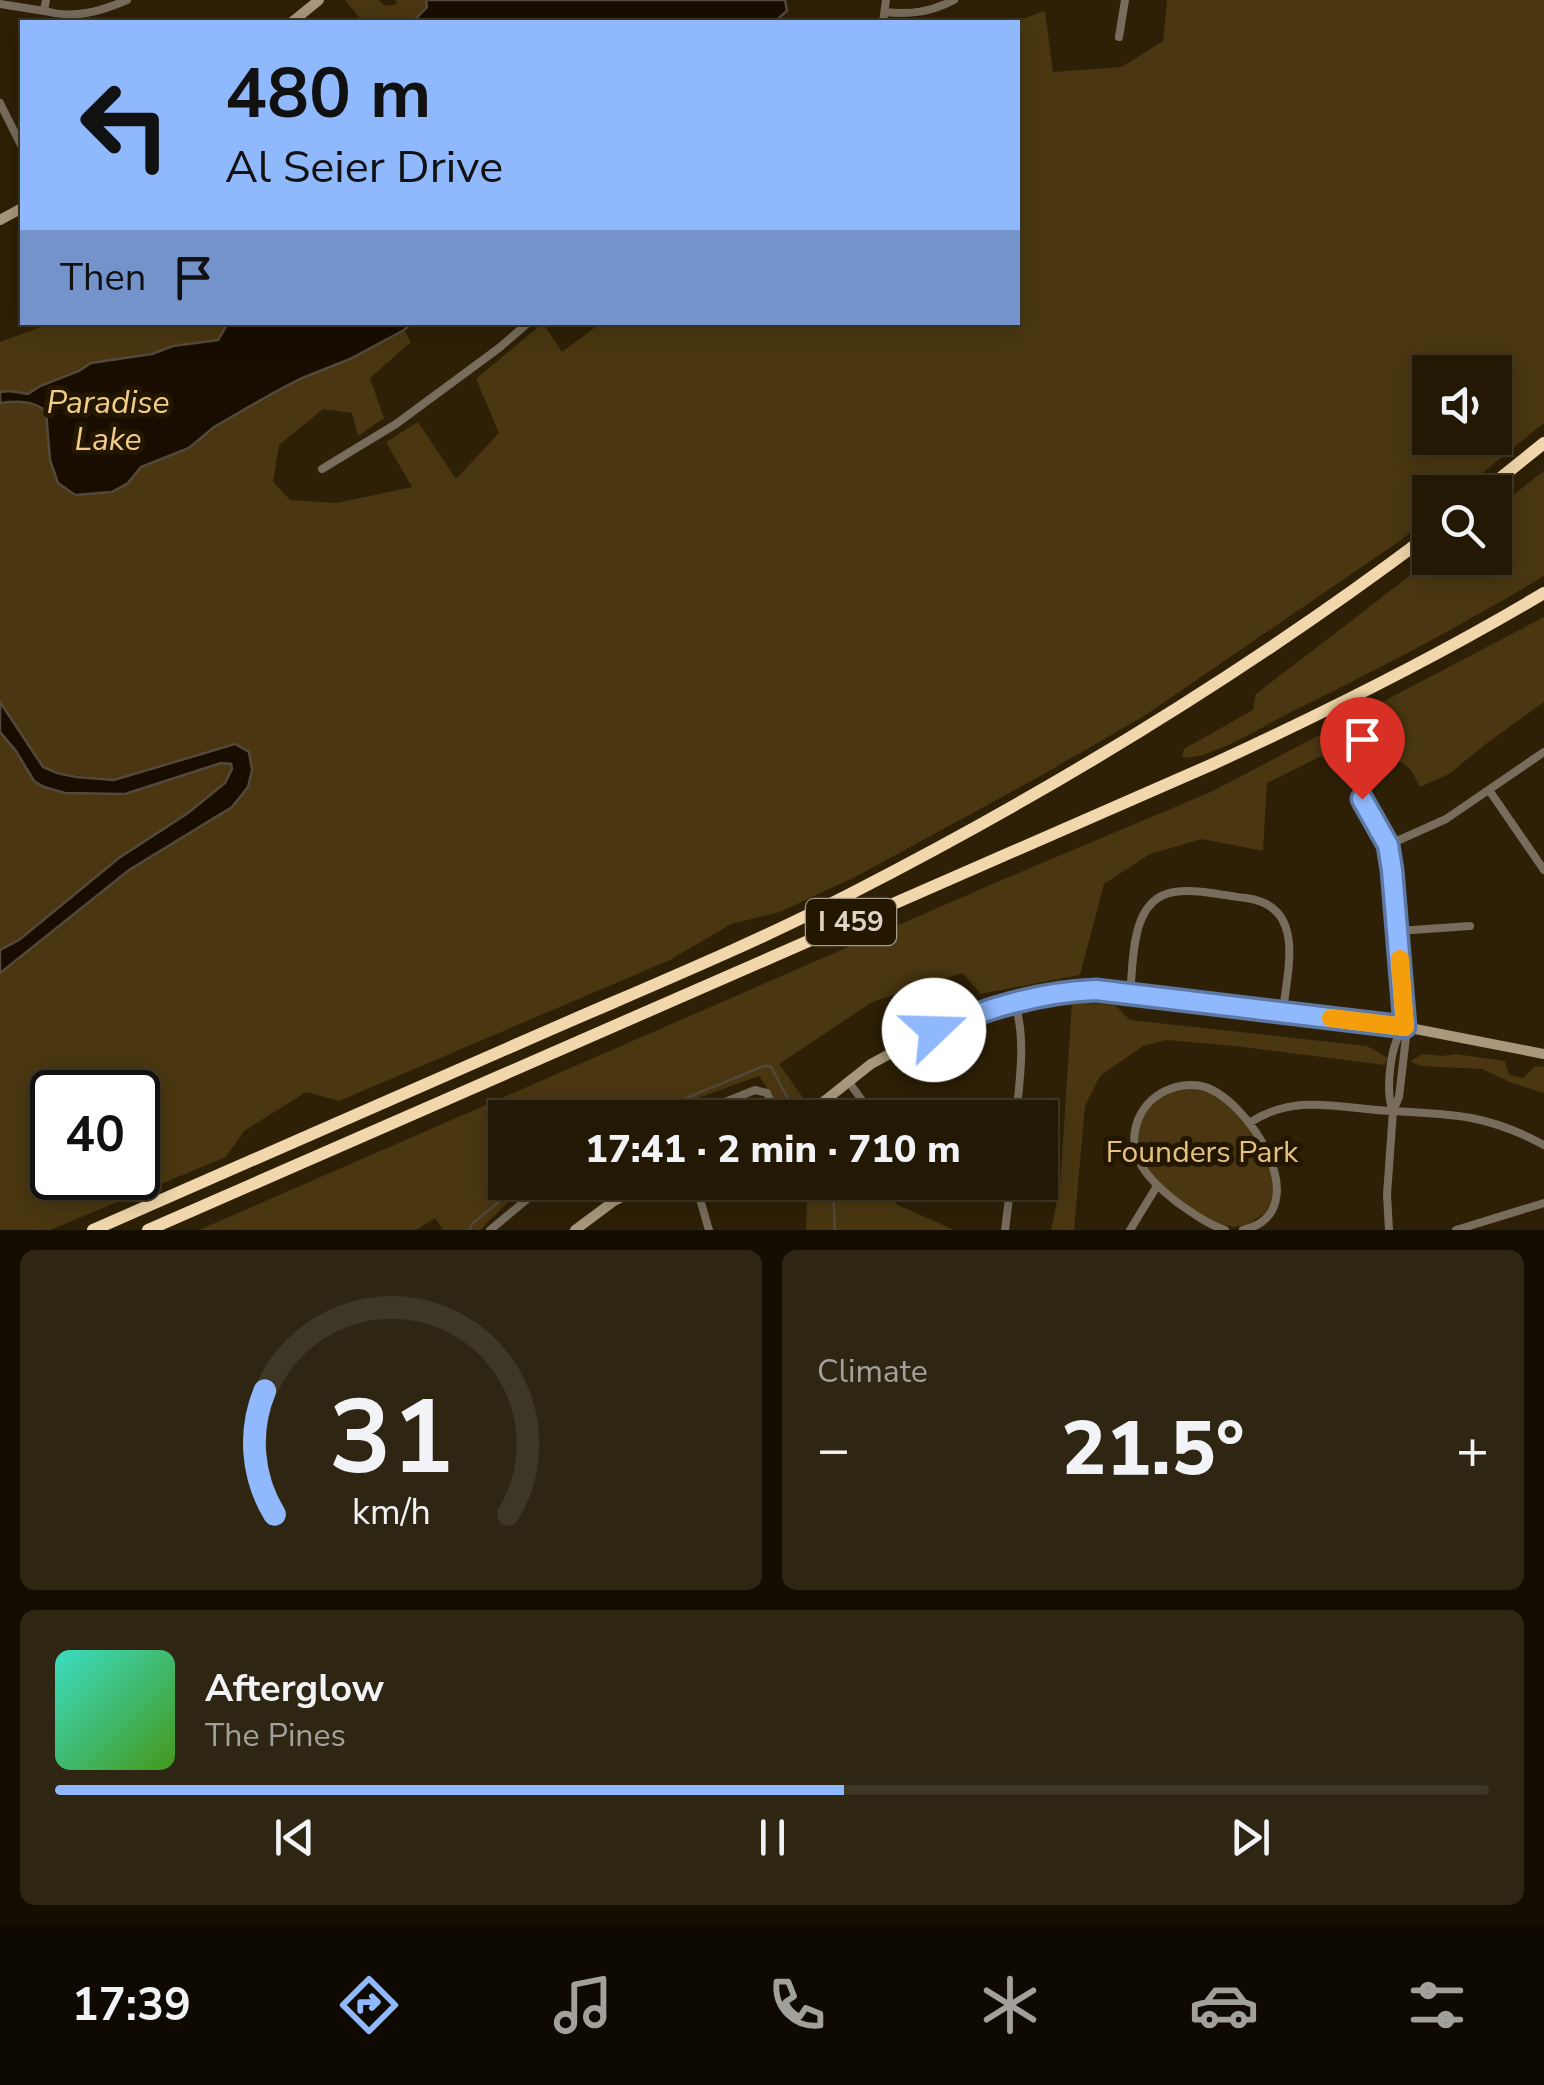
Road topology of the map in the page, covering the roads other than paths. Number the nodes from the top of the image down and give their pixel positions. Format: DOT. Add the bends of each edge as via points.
graph roads {
  1 [pos="46,0"];
  2 [pos="127,0"];
  3 [pos="319,0"];
  4 [pos="886,0"];
  5 [pos="954,0"];
  6 [pos="1124,0"];
  7 [pos="0,4"];
  8 [pos="44,11"];
  9 [pos="884,17"];
  10 [pos="294,20"];
  11 [pos="1119,38"];
  12 [pos="0,103"];
  13 [pos="20,143"];
  14 [pos="526,325"];
  15 [pos="1544,443"];
  16 [pos="322,469"];
  17 [pos="1504,475"];
  18 [pos="1412,547"];
  19 [pos="1544,593"];
  20 [pos="1544,752"];
  21 [pos="1489,790"];
  22 [pos="1362,799"];
  23 [pos="1388,845"];
  24 [pos="1544,870"];
  25 [pos="1470,926"];
  26 [pos="1398,931"];
  27 [pos="1130,993"];
  28 [pos="1015,1002"];
  29 [pos="1283,1012"];
  30 [pos="1405,1027"];
  31 [pos="1544,1054"];
  32 [pos="848,1081"];
  33 [pos="730,1100"];
  34 [pos="770,1100"];
  35 [pos="825,1100"];
  36 [pos="862,1100"];
  37 [pos="1018,1100"];
  38 [pos="1393,1111"];
  39 [pos="1249,1124"];
  40 [pos="1544,1145"];
  41 [pos="1157,1186"];
  42 [pos="526,1200"];
  43 [pos="616,1200"];
  44 [pos="700,1200"];
  45 [pos="1009,1200"];
  46 [pos="1544,1203"];
  47 [pos="93,1230"];
  48 [pos="148,1230"];
  49 [pos="490,1230"];
  50 [pos="576,1230"];
  51 [pos="709,1230"];
  52 [pos="1006,1230"];
  53 [pos="1130,1230"];
  54 [pos="1224,1230"];
  55 [pos="1243,1230"];
  56 [pos="1389,1230"];
  57 [pos="1456,1230"];
  1 -- 8 [label="street"];
  2 -- 8 [label="street" via="72,16"];
  3 -- 10 [label="street"];
  4 -- 9 [label="street"];
  5 -- 9 [label="street"];
  6 -- 11 [label="street"];
  7 -- 8 [label="street"];
  12 -- 13 [label="street"];
  14 -- 16 [label="street" via="396,424"];
  15 -- 17 [label="highway"];
  18 -- 47 [label="highway, I 459" via="1308,623 1097,758 848,895"];
  19 -- 48 [label="highway, I 459" via="1336,707 1213,764"];
  20 -- 21 [label="street"];
  21 -- 23 [label="street"];
  21 -- 24 [label="street"];
  22 -- 23 [label="street"];
  23 -- 26 [label="street"];
  25 -- 26 [label="street"];
  26 -- 30 [label="street"];
  27 -- 28 [label="street" via="1075,991"];
  27 -- 29 [label="street"];
  27 -- 29 [label="street" via="1138,928 1156,900 1176,892 1256,899 1279,914 1290,938"];
  28 -- 32 [label="street" via="924,1034"];
  28 -- 37 [label="street" via="1023,1048"];
  29 -- 30 [label="street"];
  30 -- 31 [label="street"];
  30 -- 38 [label="street"];
  32 -- 35 [label="street"];
  32 -- 36 [label="street"];
  33 -- 34 [label="street" via="755,1090"];
  38 -- 39 [label="street" via="1306,1104 1282,1107"];
  38 -- 40 [label="street" via="1484,1119"];
  38 -- 56 [label="street"];
  39 -- 41 [label="street" via="1219,1093 1202,1086 1174,1087 1151,1100 1134,1142"];
  39 -- 55 [label="street" via="1278,1189 1268,1216"];
  41 -- 53 [label="street"];
  41 -- 54 [label="street"];
  42 -- 49 [label="street"];
  43 -- 50 [label="street"];
  44 -- 51 [label="street"];
  45 -- 52 [label="street"];
  46 -- 57 [label="street"];
}
